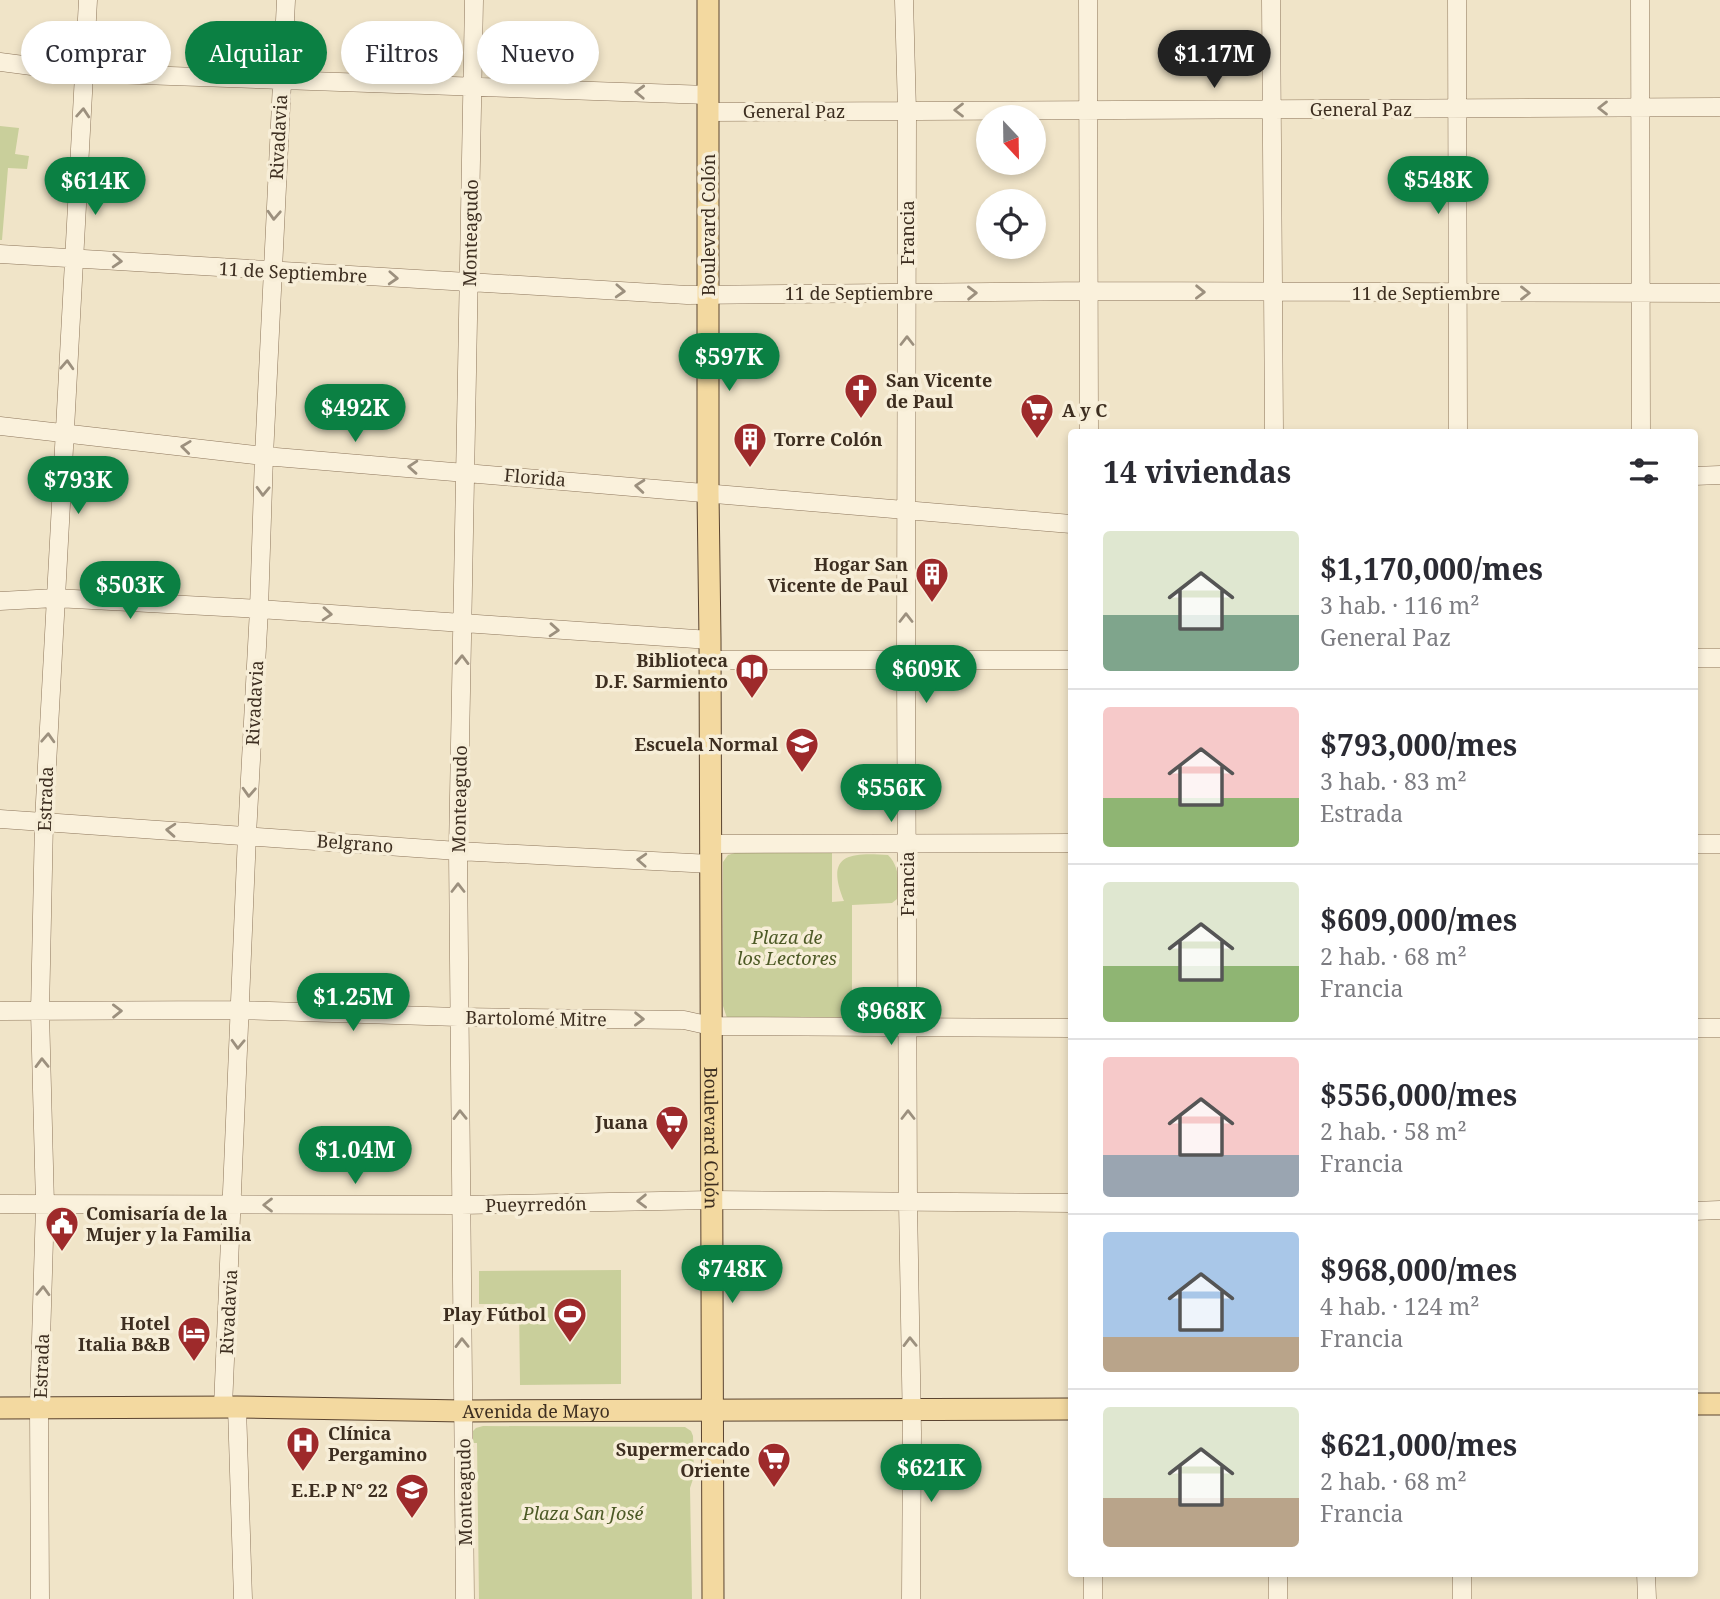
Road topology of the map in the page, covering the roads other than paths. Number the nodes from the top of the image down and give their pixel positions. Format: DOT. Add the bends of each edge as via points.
graph roads {
  1 [pos="88,0"];
  2 [pos="286,0"];
  3 [pos="474,0"];
  4 [pos="708,0"];
  5 [pos="904,0"];
  6 [pos="1088,0"];
  7 [pos="1271,0"];
  8 [pos="1457,0"];
  9 [pos="1640,0"];
  10 [pos="87,21"];
  11 [pos="285,21"];
  12 [pos="0,62"];
  13 [pos="21,65"];
  14 [pos="327,82"];
  15 [pos="84,84"];
  16 [pos="281,84"];
  17 [pos="472,87"];
  18 [pos="708,103"];
  19 [pos="1720,107"];
  20 [pos="1457,108"];
  21 [pos="1640,108"];
  22 [pos="1089,109"];
  23 [pos="1272,109"];
  24 [pos="907,111"];
  25 [pos="0,254"];
  26 [pos="73,259"];
  27 [pos="272,271"];
  28 [pos="469,282"];
  29 [pos="1089,291"];
  30 [pos="708,293"];
  31 [pos="1274,293"];
  32 [pos="1641,293"];
  33 [pos="1720,293"];
  34 [pos="907,294"];
  35 [pos="1458,294"];
  36 [pos="0,426"];
  37 [pos="1089,429"];
  38 [pos="1274,429"];
  39 [pos="1458,429"];
  40 [pos="1641,429"];
  41 [pos="63,433"];
  42 [pos="264,456"];
  43 [pos="465,471"];
  44 [pos="1720,475"];
  45 [pos="1698,476"];
  46 [pos="708,492"];
  47 [pos="906,511"];
  48 [pos="1068,524"];
  49 [pos="55,598"];
  50 [pos="0,601"];
  51 [pos="259,609"];
  52 [pos="463,624"];
  53 [pos="710,650"];
  54 [pos="1698,658"];
  55 [pos="1720,658"];
  56 [pos="906,660"];
  57 [pos="1068,660"];
  58 [pos="0,819"];
  59 [pos="44,821"];
  60 [pos="247,835"];
  61 [pos="1068,843"];
  62 [pos="907,844"];
  63 [pos="1698,844"];
  64 [pos="1720,844"];
  65 [pos="458,851"];
  66 [pos="710,854"];
  67 [pos="239,1010"];
  68 [pos="0,1011"];
  69 [pos="40,1012"];
  70 [pos="458,1017"];
  71 [pos="711,1027"];
  72 [pos="908,1028"];
  73 [pos="1068,1028"];
  74 [pos="1698,1028"];
  75 [pos="1720,1028"];
  76 [pos="711,1200"];
  77 [pos="908,1202"];
  78 [pos="1068,1203"];
  79 [pos="0,1204"];
  80 [pos="45,1205"];
  81 [pos="233,1205"];
  82 [pos="461,1205"];
  83 [pos="1720,1210"];
  84 [pos="1698,1211"];
  85 [pos="1698,1404"];
  86 [pos="1720,1404"];
  87 [pos="230,1407"];
  88 [pos="0,1408"];
  89 [pos="39,1408"];
  90 [pos="1068,1409"];
  91 [pos="911,1410"];
  92 [pos="463,1411"];
  93 [pos="712,1411"];
  94 [pos="1093,1577"];
  95 [pos="1278,1577"];
  96 [pos="1462,1577"];
  97 [pos="1646,1577"];
  98 [pos="40,1599"];
  99 [pos="243,1599"];
  100 [pos="465,1599"];
  101 [pos="713,1599"];
  102 [pos="911,1599"];
  103 [pos="1093,1599"];
  104 [pos="1278,1599"];
  105 [pos="1462,1599"];
  106 [pos="1647,1599"];
  1 -- 10 [label="street, Estrada"];
  2 -- 11 [label="street, Rivadavia"];
  3 -- 17 [label="street, Monteagudo"];
  4 -- 18 [label="main road, Boulevard Colón"];
  5 -- 24 [label="street, Francia"];
  6 -- 22 [label="street"];
  7 -- 23 [label="street"];
  8 -- 20 [label="street"];
  9 -- 21 [label="street"];
  12 -- 13 [label="street, General Paz"];
  14 -- 17 [label="street, General Paz"];
  26 -- 15 [label="street, Estrada, one-way"];
  16 -- 27 [label="street, Rivadavia, one-way"];
  18 -- 17 [label="street, General Paz, one-way"];
  17 -- 28 [label="street, Monteagudo"];
  18 -- 24 [label="street, General Paz"];
  18 -- 30 [label="main road, Boulevard Colón"];
  19 -- 21 [label="street, General Paz"];
  21 -- 20 [label="street, General Paz, one-way"];
  20 -- 23 [label="street, General Paz"];
  20 -- 35 [label="street"];
  21 -- 32 [label="street"];
  22 -- 23 [label="street, General Paz"];
  22 -- 24 [label="street, General Paz, one-way"];
  22 -- 29 [label="street"];
  23 -- 31 [label="street"];
  24 -- 34 [label="street, Francia"];
  25 -- 26 [label="street, 11 de Septiembre"];
  26 -- 27 [label="street, 11 de Septiembre, one-way"];
  41 -- 26 [label="street, Estrada, one-way"];
  27 -- 28 [label="street, 11 de Septiembre, one-way"];
  27 -- 42 [label="street, Rivadavia"];
  28 -- 30 [label="street, 11 de Septiembre, one-way"];
  28 -- 43 [label="street, Monteagudo"];
  29 -- 31 [label="street, 11 de Septiembre, one-way"];
  34 -- 29 [label="street, 11 de Septiembre, one-way"];
  29 -- 37 [label="street"];
  30 -- 34 [label="street, 11 de Septiembre"];
  30 -- 46 [label="main road, Boulevard Colón"];
  31 -- 35 [label="street, 11 de Septiembre"];
  31 -- 38 [label="street"];
  32 -- 33 [label="street, 11 de Septiembre"];
  35 -- 32 [label="street, 11 de Septiembre, one-way"];
  32 -- 40 [label="street"];
  47 -- 34 [label="street, Francia, one-way"];
  35 -- 39 [label="street"];
  36 -- 41 [label="street, Florida"];
  42 -- 41 [label="street, Florida, one-way"];
  41 -- 49 [label="street, Estrada"];
  43 -- 42 [label="street, Florida, one-way"];
  42 -- 51 [label="street, Rivadavia, one-way"];
  46 -- 43 [label="street, Florida, one-way"];
  43 -- 52 [label="street, Monteagudo"];
  44 -- 45 [label="street"];
  46 -- 47 [label="street, Florida"];
  46 -- 53 [label="main road, Boulevard Colón"];
  47 -- 48 [label="street, Florida"];
  56 -- 47 [label="street, Francia, one-way"];
  49 -- 50 [label="street"];
  49 -- 51 [label="street"];
  59 -- 49 [label="street, Estrada, one-way"];
  51 -- 52 [label="street, one-way"];
  51 -- 60 [label="street, Rivadavia, one-way"];
  52 -- 53 [label="street, one-way"];
  65 -- 52 [label="street, Monteagudo, one-way"];
  53 -- 56 [label="street"];
  53 -- 66 [label="main road, Boulevard Colón"];
  54 -- 55 [label="street"];
  56 -- 57 [label="street"];
  56 -- 62 [label="street, Francia"];
  58 -- 59 [label="street, Belgrano"];
  60 -- 59 [label="street, Belgrano, one-way"];
  59 -- 69 [label="street, Estrada"];
  60 -- 65 [label="street, Belgrano"];
  60 -- 67 [label="street, Rivadavia"];
  61 -- 62 [label="street, Belgrano"];
  62 -- 66 [label="street, Belgrano"];
  62 -- 72 [label="street, Francia"];
  63 -- 64 [label="street"];
  66 -- 65 [label="street, Belgrano, one-way"];
  70 -- 65 [label="street, Monteagudo, one-way"];
  66 -- 71 [label="main road, Boulevard Colón"];
  69 -- 67 [label="street, Bartolomé Mitre, one-way"];
  67 -- 70 [label="street, Bartolomé Mitre"];
  67 -- 81 [label="street, Rivadavia, one-way"];
  68 -- 69 [label="street, Bartolomé Mitre"];
  80 -- 69 [label="street, Estrada, one-way"];
  70 -- 71 [label="street, Bartolomé Mitre, one-way" via="684,1020"];
  82 -- 70 [label="street, Monteagudo, one-way"];
  71 -- 72 [label="street, Bartolomé Mitre"];
  71 -- 76 [label="main road, Boulevard Colón"];
  72 -- 73 [label="street, Bartolomé Mitre"];
  77 -- 72 [label="street, Francia, one-way"];
  74 -- 75 [label="street"];
  76 -- 77 [label="street, Pueyrredón"];
  76 -- 82 [label="street, Pueyrredón, one-way"];
  76 -- 93 [label="main road, Boulevard Colón"];
  77 -- 78 [label="street, Pueyrredón"];
  91 -- 77 [label="street, Francia, one-way"];
  79 -- 80 [label="street, Pueyrredón"];
  80 -- 81 [label="street, Pueyrredón"];
  89 -- 80 [label="street, Estrada, one-way"];
  82 -- 81 [label="street, Pueyrredón, one-way"];
  81 -- 87 [label="street, Rivadavia"];
  92 -- 82 [label="street, Monteagudo, one-way"];
  83 -- 84 [label="street"];
  85 -- 86 [label="main road"];
  87 -- 89 [label="main road, Avenida de Mayo"];
  87 -- 92 [label="main road, Avenida de Mayo"];
  87 -- 99 [label="street, Rivadavia"];
  88 -- 89 [label="main road, Avenida de Mayo"];
  89 -- 98 [label="street, Estrada"];
  90 -- 91 [label="main road, Avenida de Mayo"];
  91 -- 93 [label="main road, Avenida de Mayo"];
  91 -- 102 [label="street, Francia"];
  92 -- 93 [label="main road, Avenida de Mayo"];
  92 -- 100 [label="street, Monteagudo"];
  93 -- 101 [label="main road, Boulevard Colón"];
  94 -- 103 [label="street"];
  95 -- 104 [label="street"];
  96 -- 105 [label="street"];
  97 -- 106 [label="street"];
}
